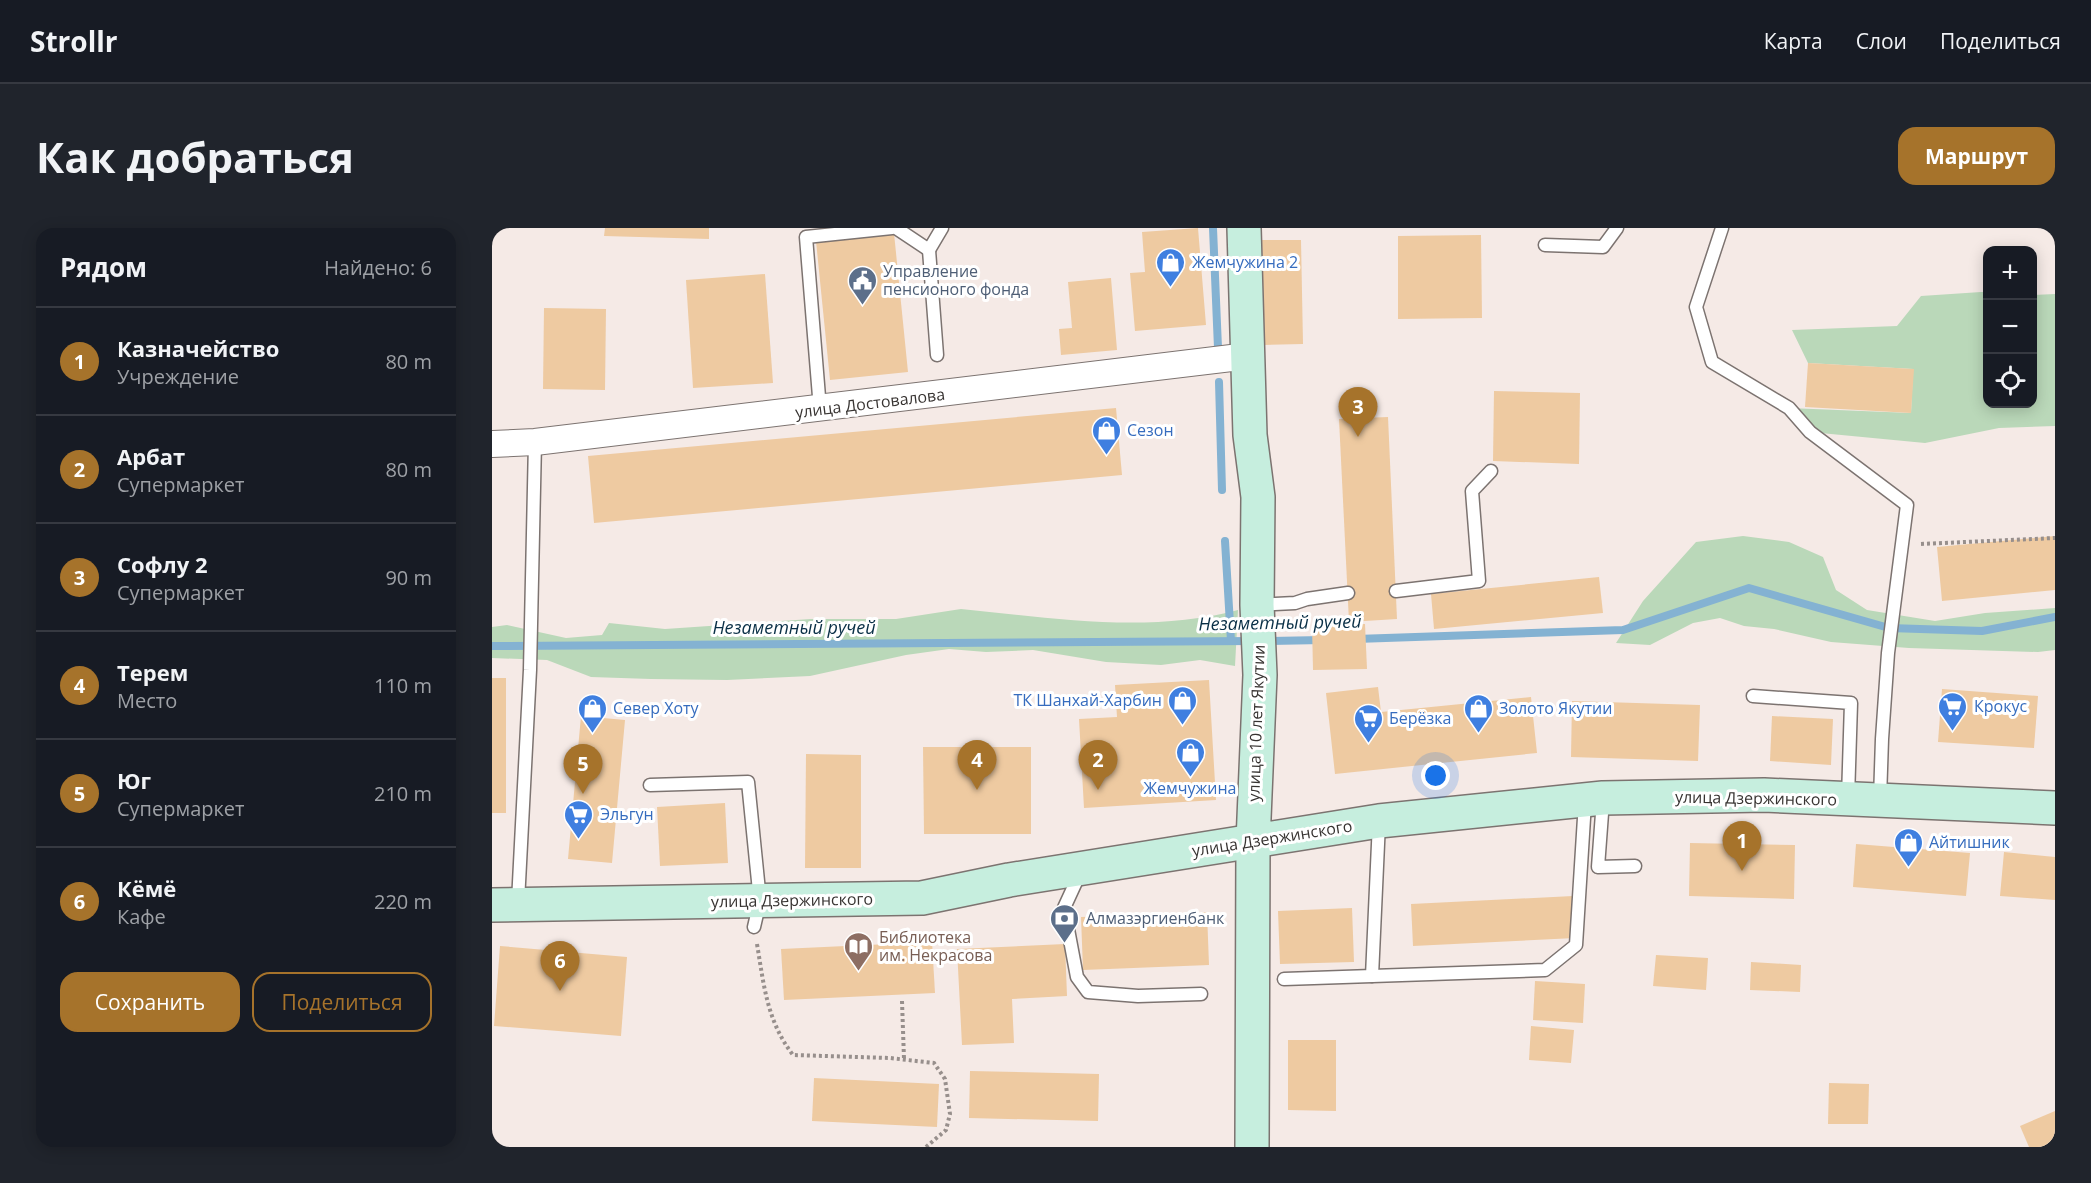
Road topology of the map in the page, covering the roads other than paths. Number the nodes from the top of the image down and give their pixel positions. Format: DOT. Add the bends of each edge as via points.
graph roads {
  1 [pos="894,228"];
  2 [pos="942,228"];
  3 [pos="1244,228"];
  4 [pos="1617,228"];
  5 [pos="1722,228"];
  6 [pos="1545,245"];
  7 [pos="929,250"];
  8 [pos="937,355"];
  9 [pos="1248,356"];
  10 [pos="820,409"];
  11 [pos="535,442"];
  12 [pos="492,444"];
  13 [pos="1491,471"];
  14 [pos="1396,591"];
  15 [pos="1348,593"];
  16 [pos="1258,618"];
  17 [pos="1753,696"];
  18 [pos="650,785"];
  19 [pos="1594,799"];
  20 [pos="1864,800"];
  21 [pos="2055,808"];
  22 [pos="1379,821"];
  23 [pos="1252,842"];
  24 [pos="1635,866"];
  25 [pos="1082,869"];
  26 [pos="505,905"];
  27 [pos="757,914"];
  28 [pos="1372,976"];
  29 [pos="1284,979"];
  30 [pos="1201,994"];
  31 [pos="1252,1147"];
  1 -- 7 [label="lane"];
  1 -- 10 [label="lane" via="807,237"];
  2 -- 7 [label="lane"];
  3 -- 9 [label="street, улица 10 лет Якутии"];
  4 -- 6 [label="lane" via="1603,247"];
  5 -- 20 [label="lane" via="1696,307 1712,362 1789,408 1810,432 1907,505 1888,654 1882,739"];
  7 -- 8 [label="lane"];
  9 -- 10 [label="street, улица Достовалова"];
  9 -- 16 [label="street, улица 10 лет Якутии" via="1250,435 1258,497"];
  10 -- 11 [label="street, улица Достовалова"];
  11 -- 12 [label="street, улица Достовалова"];
  11 -- 26 [label="lane" via="530,669"];
  13 -- 14 [label="lane" via="1472,490 1479,580"];
  15 -- 16 [label="lane" via="1306,599"];
  16 -- 23 [label="street, улица 10 лет Якутии" via="1260,675"];
  17 -- 20 [label="lane" via="1851,703"];
  18 -- 27 [label="lane" via="748,783"];
  19 -- 20 [label="street, улица Дзержинского" via="1764,795"];
  19 -- 22 [label="street, улица Дзержинского"];
  19 -- 24 [label="lane" via="1598,867"];
  19 -- 28 [label="lane" via="1576,945 1545,970"];
  20 -- 21 [label="street, улица Дзержинского"];
  22 -- 23 [label="street, улица Дзержинского"];
  22 -- 28 [label="lane"];
  23 -- 25 [label="street, улица Дзержинского"];
  23 -- 31 [label="street, улица 10 лет Якутии"];
  25 -- 27 [label="street, улица Дзержинского" via="922,898"];
  25 -- 30 [label="lane" via="1064,908 1077,977 1088,992 1138,996"];
  26 -- 27 [label="street, улица Дзержинского"];
  28 -- 29 [label="lane"];
}
